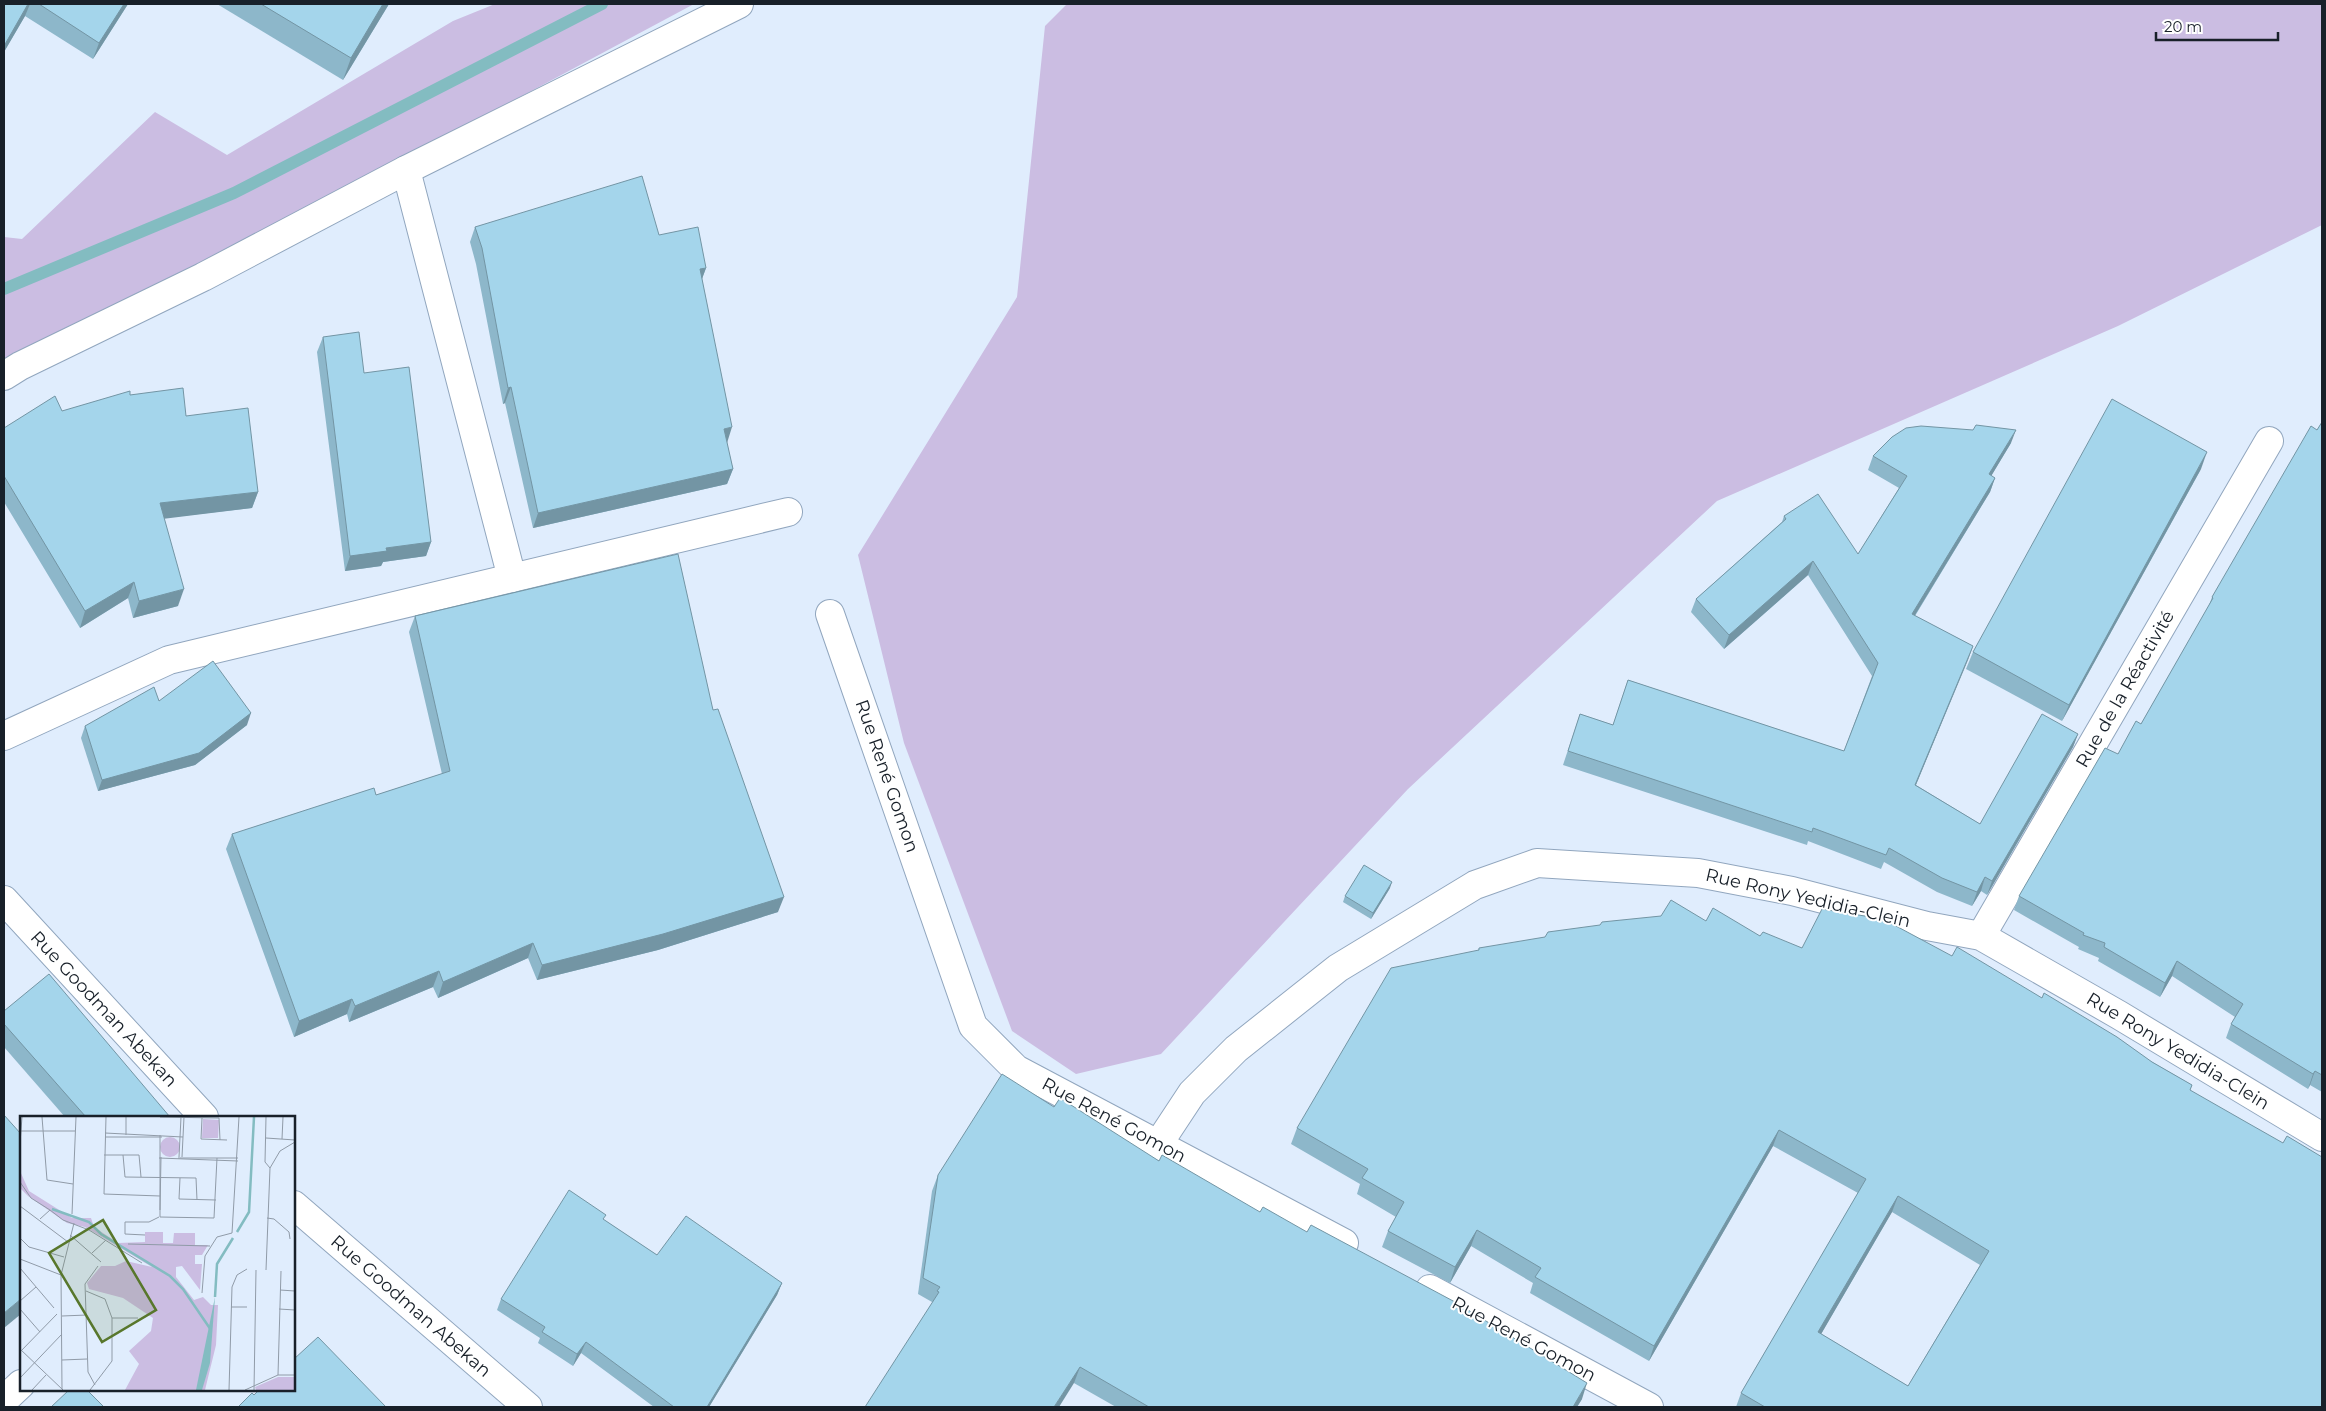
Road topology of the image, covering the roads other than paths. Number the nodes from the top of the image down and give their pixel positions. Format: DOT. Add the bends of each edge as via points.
graph roads {
  1 [pos="739,4"];
  2 [pos="406,170"];
  3 [pos="4,376"];
  4 [pos="2269,441"];
  5 [pos="788,512"];
  6 [pos="512,578"];
  7 [pos="830,614"];
  8 [pos="4,736"];
  9 [pos="8,909"];
  10 [pos="1981,936"];
  11 [pos="203,1116"];
  12 [pos="2322,1137"];
  13 [pos="1159,1144"];
  14 [pos="295,1206"];
  15 [pos="1368,1256"];
  16 [pos="1411,1279"];
  17 [pos="20,1385"];
  18 [pos="4,1400"];
  19 [pos="1633,1403"];
  20 [pos="528,1407"];
  1 -- 2 [label="street"];
  2 -- 3 [label="street" via="203,277"];
  2 -- 6 [label="street"];
  4 -- 10 [label="street, Rue de la Réactivité"];
  5 -- 6 [label="street"];
  6 -- 8 [label="street" via="169,660"];
  7 -- 13 [label="street, Rue René Gomon" via="973,1026 1016,1069"];
  9 -- 11 [label="street, Rue Goodman Abekan"];
  10 -- 12 [label="street, Rue Rony Yedidia-Clein" via="2119,1014"];
  10 -- 13 [label="street, Rue Rony Yedidia-Clein" via="1927,926 1792,891 1698,873 1537,863 1475,885 1338,968 1236,1049 1192,1093"];
  13 -- 15 [label="street, Rue René Gomon"];
  14 -- 20 [label="street, Rue Goodman Abekan"];
  16 -- 19 [label="street, Rue René Gomon"];
  17 -- 18 [label="street"];
}
